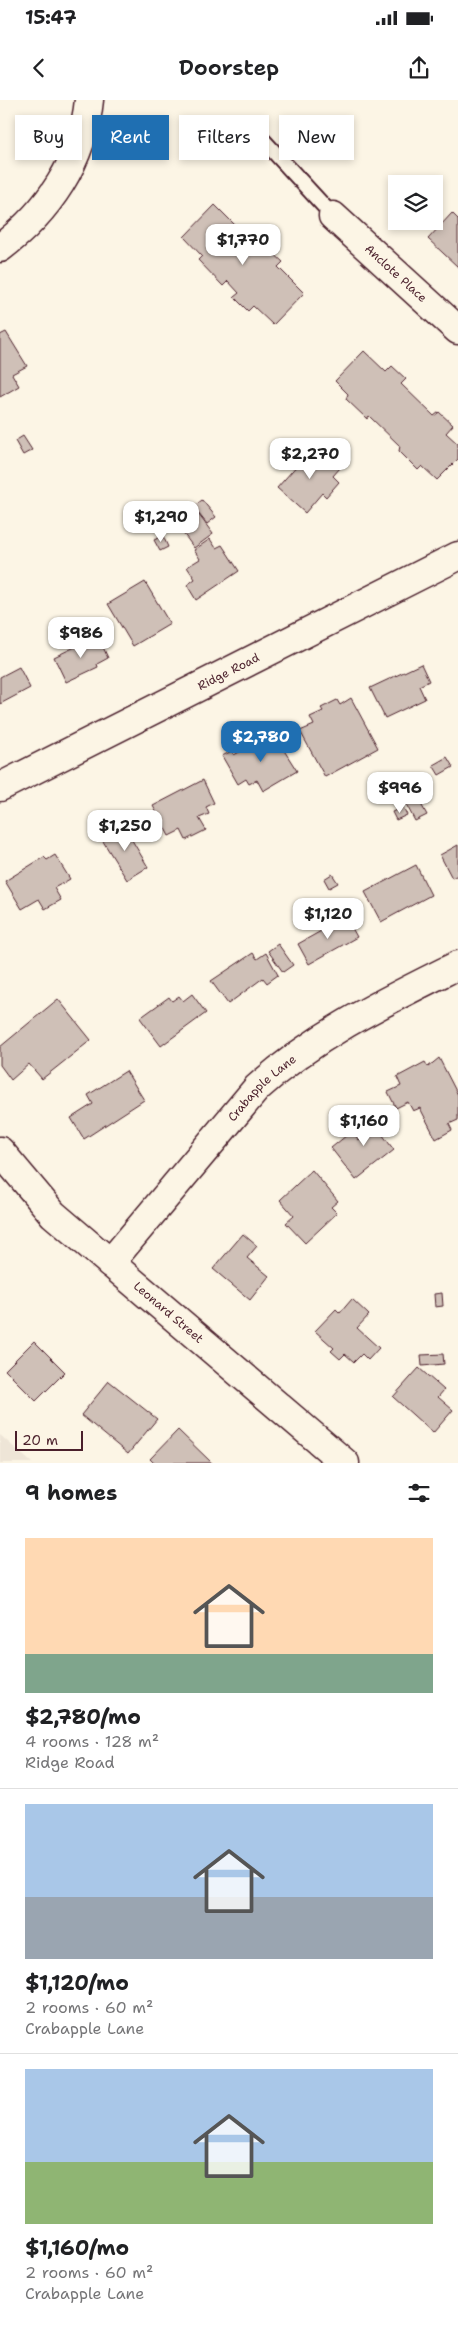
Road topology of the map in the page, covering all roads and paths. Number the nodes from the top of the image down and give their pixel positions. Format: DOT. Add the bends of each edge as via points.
graph roads {
  1 [pos="89,100"];
  2 [pos="269,147"];
  3 [pos="333,216"];
  4 [pos="0,248"];
  5 [pos="458,330"];
  6 [pos="458,556"];
  7 [pos="0,787"];
  8 [pos="458,965"];
  9 [pos="0,1151"];
  10 [pos="110,1263"];
  11 [pos="345,1463"];
  1 -- 4 [label="street" via="77,150 57,191 18,234"];
  2 -- 3 [label="lane"];
  3 -- 5 [label="street, Anclote Place"];
  6 -- 7 [label="street, Ridge Road"];
  8 -- 10 [label="street, Crabapple Lane" via="340,1025 282,1066 258,1088"];
  9 -- 10 [label="street, Leonard Street" via="53,1214"];
  10 -- 11 [label="street, Leonard Street"];
}
